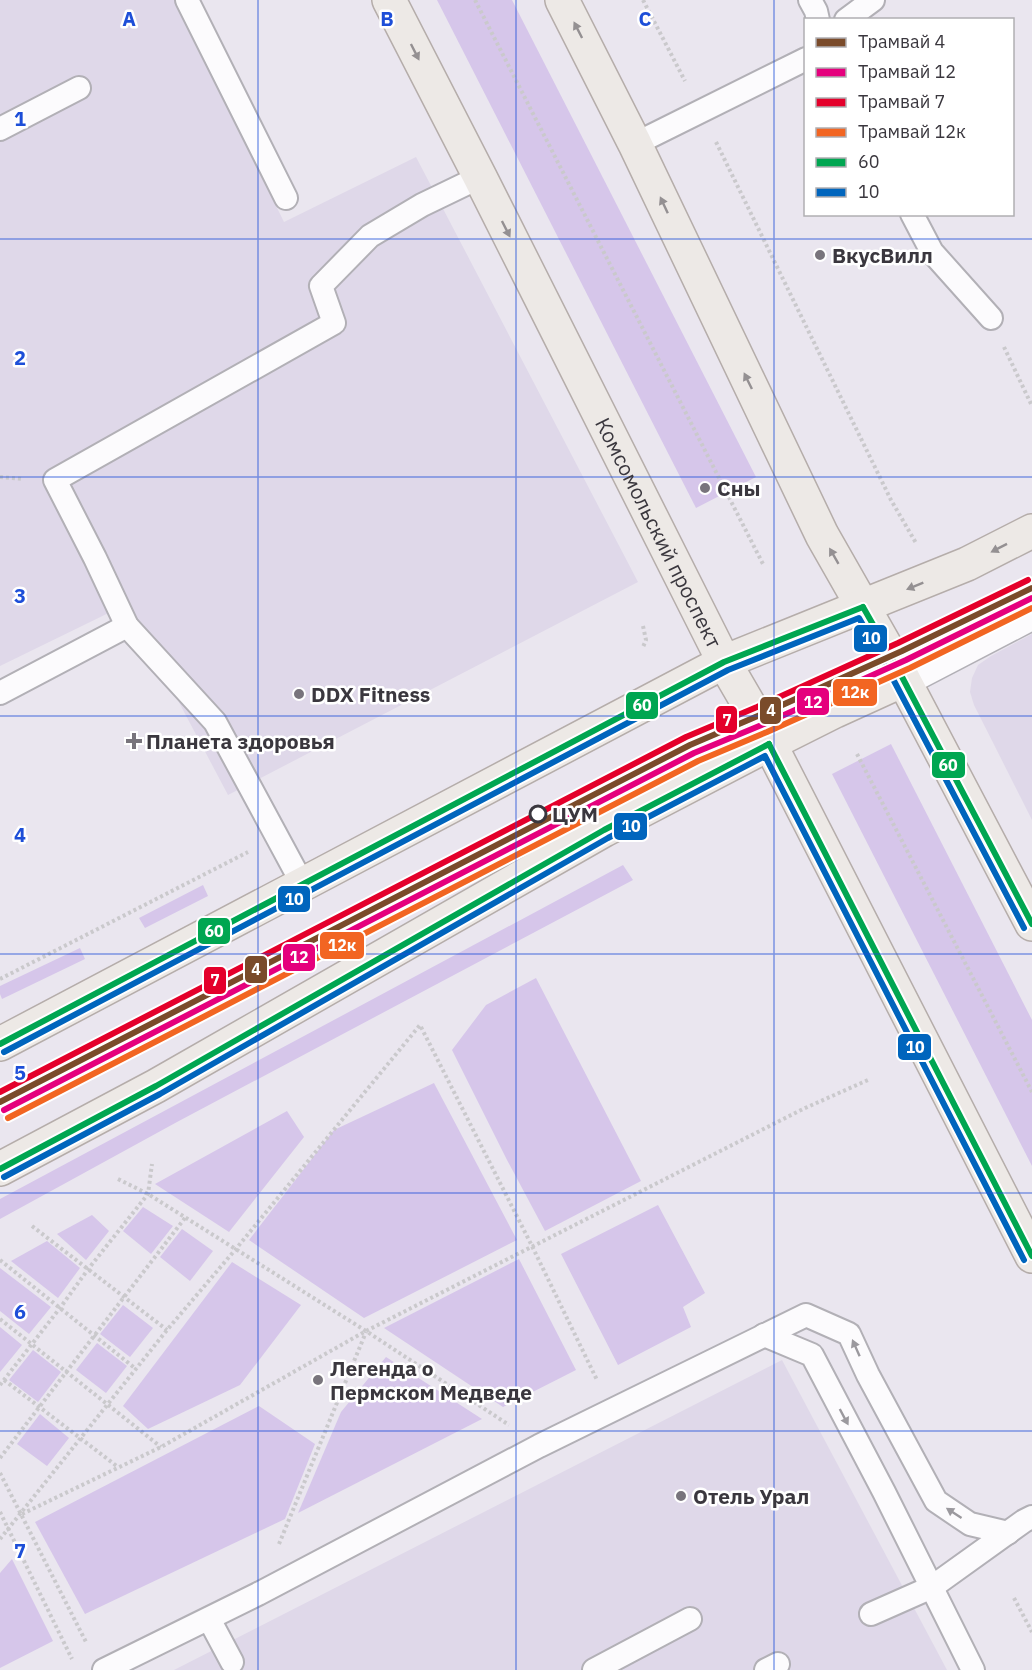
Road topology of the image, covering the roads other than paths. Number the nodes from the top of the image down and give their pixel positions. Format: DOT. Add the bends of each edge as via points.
graph roads {
  1 [pos="187,0"];
  2 [pos="389,0"];
  3 [pos="562,0"];
  4 [pos="810,0"];
  5 [pos="873,0"];
  6 [pos="818,18"];
  7 [pos="849,18"];
  8 [pos="804,60"];
  9 [pos="79,88"];
  10 [pos="0,129"];
  11 [pos="635,144"];
  12 [pos="480,177"];
  13 [pos="286,198"];
  14 [pos="913,216"];
  15 [pos="991,318"];
  16 [pos="1032,531"];
  17 [pos="863,607"];
  18 [pos="1032,613"];
  19 [pos="127,626"];
  20 [pos="724,662"];
  21 [pos="903,680"];
  22 [pos="0,693"];
  23 [pos="769,744"];
  24 [pos="303,885"];
  25 [pos="1032,924"];
  26 [pos="0,1044"];
  27 [pos="0,1169"];
  28 [pos="1032,1256"];
  29 [pos="764,1335"];
  30 [pos="1032,1517"];
  31 [pos="1008,1533"];
  32 [pos="932,1587"];
  33 [pos="871,1614"];
  34 [pos="209,1619"];
  35 [pos="690,1619"];
  36 [pos="232,1662"];
  37 [pos="104,1670"];
  38 [pos="594,1670"];
  39 [pos="973,1670"];
  1 -- 13 [label="lane"];
  2 -- 12 [label="main road, Комсомольский проспект, one-way"];
  11 -- 3 [label="main road, one-way"];
  4 -- 6 [label="lane"];
  5 -- 7 [label="lane"];
  8 -- 11 [label="lane"];
  9 -- 10 [label="lane"];
  17 -- 11 [label="main road, one-way" via="822,535"];
  12 -- 19 [label="lane" via="370,236 321,286 334,323 55,480"];
  12 -- 20 [label="main road, Комсомольский проспект, one-way"];
  14 -- 15 [label="lane" via="932,252"];
  16 -- 17 [label="main road, one-way" via="967,564"];
  17 -- 20 [label="main road"];
  17 -- 21 [label="main road"];
  18 -- 21 [label="main road"];
  19 -- 22 [label="lane"];
  19 -- 24 [label="lane" via="215,722"];
  20 -- 23 [label="main road, Комсомольский проспект"];
  20 -- 24 [label="main road"];
  21 -- 23 [label="main road"];
  21 -- 25 [label="main road"];
  23 -- 27 [label="main road" via="604,830 156,1086"];
  23 -- 28 [label="main road, Комсомольский проспект"];
  24 -- 26 [label="main road"];
  31 -- 29 [label="lane, one-way" via="970,1524 936,1501 849,1334 806,1315"];
  29 -- 32 [label="lane, one-way" via="812,1355"];
  29 -- 34 [label="lane" via="539,1446"];
  30 -- 31 [label="lane"];
  31 -- 32 [label="lane"];
  32 -- 33 [label="lane"];
  32 -- 39 [label="lane"];
  34 -- 36 [label="lane"];
  34 -- 37 [label="lane"];
  35 -- 38 [label="lane"];
}
